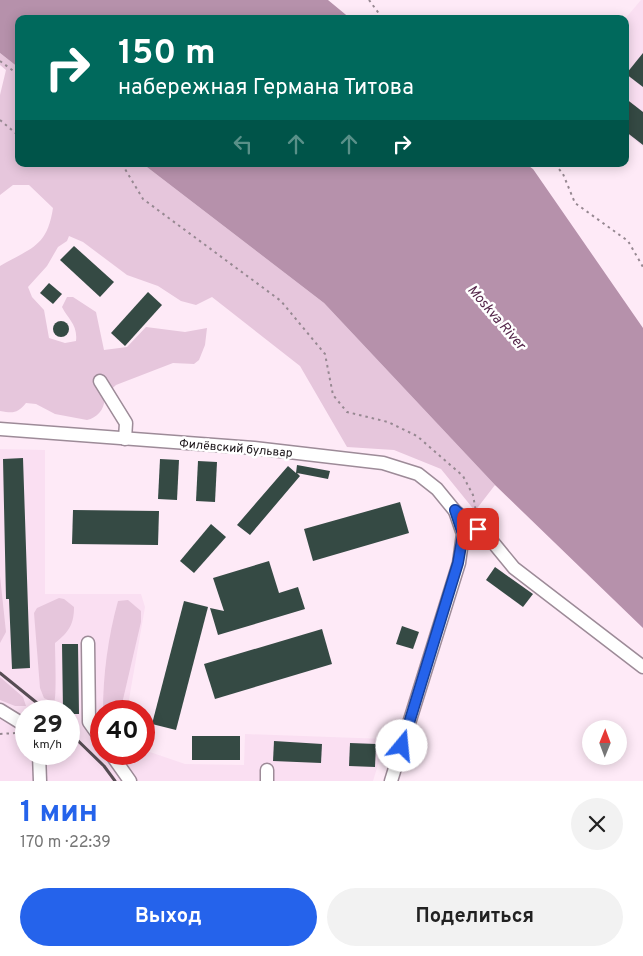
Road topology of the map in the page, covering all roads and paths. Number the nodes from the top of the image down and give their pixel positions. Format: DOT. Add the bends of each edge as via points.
graph roads {
  1 [pos="369,0"];
  2 [pos="380,15"];
  3 [pos="0,61"];
  4 [pos="15,72"];
  5 [pos="0,120"];
  6 [pos="15,133"];
  7 [pos="124,167"];
  8 [pos="557,167"];
  9 [pos="643,267"];
  10 [pos="100,381"];
  11 [pos="0,429"];
  12 [pos="125,439"];
  13 [pos="455,510"];
  14 [pos="477,520"];
  15 [pos="88,644"];
  16 [pos="643,667"];
  17 [pos="0,710"];
  18 [pos="15,723"];
  19 [pos="90,723"];
  20 [pos="15,731"];
  21 [pos="0,734"];
  22 [pos="39,765"];
  23 [pos="119,765"];
  24 [pos="40,781"];
  25 [pos="130,781"];
  26 [pos="391,781"];
  1 -- 2 [label="path"];
  3 -- 4 [label="path"];
  5 -- 6 [label="path"];
  7 -- 14 [label="path" via="143,199 282,301 325,354 333,395 347,412 388,422 417,436 463,476 473,495"];
  8 -- 9 [label="path" via="564,174 575,204 628,241"];
  10 -- 12 [label="street" via="126,422"];
  11 -- 12 [label="street, Филёвский бульвар"];
  12 -- 13 [label="street, Филёвский бульвар" via="254,448 383,463 418,474"];
  13 -- 16 [label="street" via="492,540 514,568"];
  13 -- 26 [label="street" via="463,534 458,563"];
  15 -- 19 [label="street"];
  17 -- 18 [label="street"];
  20 -- 21 [label="path"];
  22 -- 24 [label="street"];
  23 -- 25 [label="street"];
}
